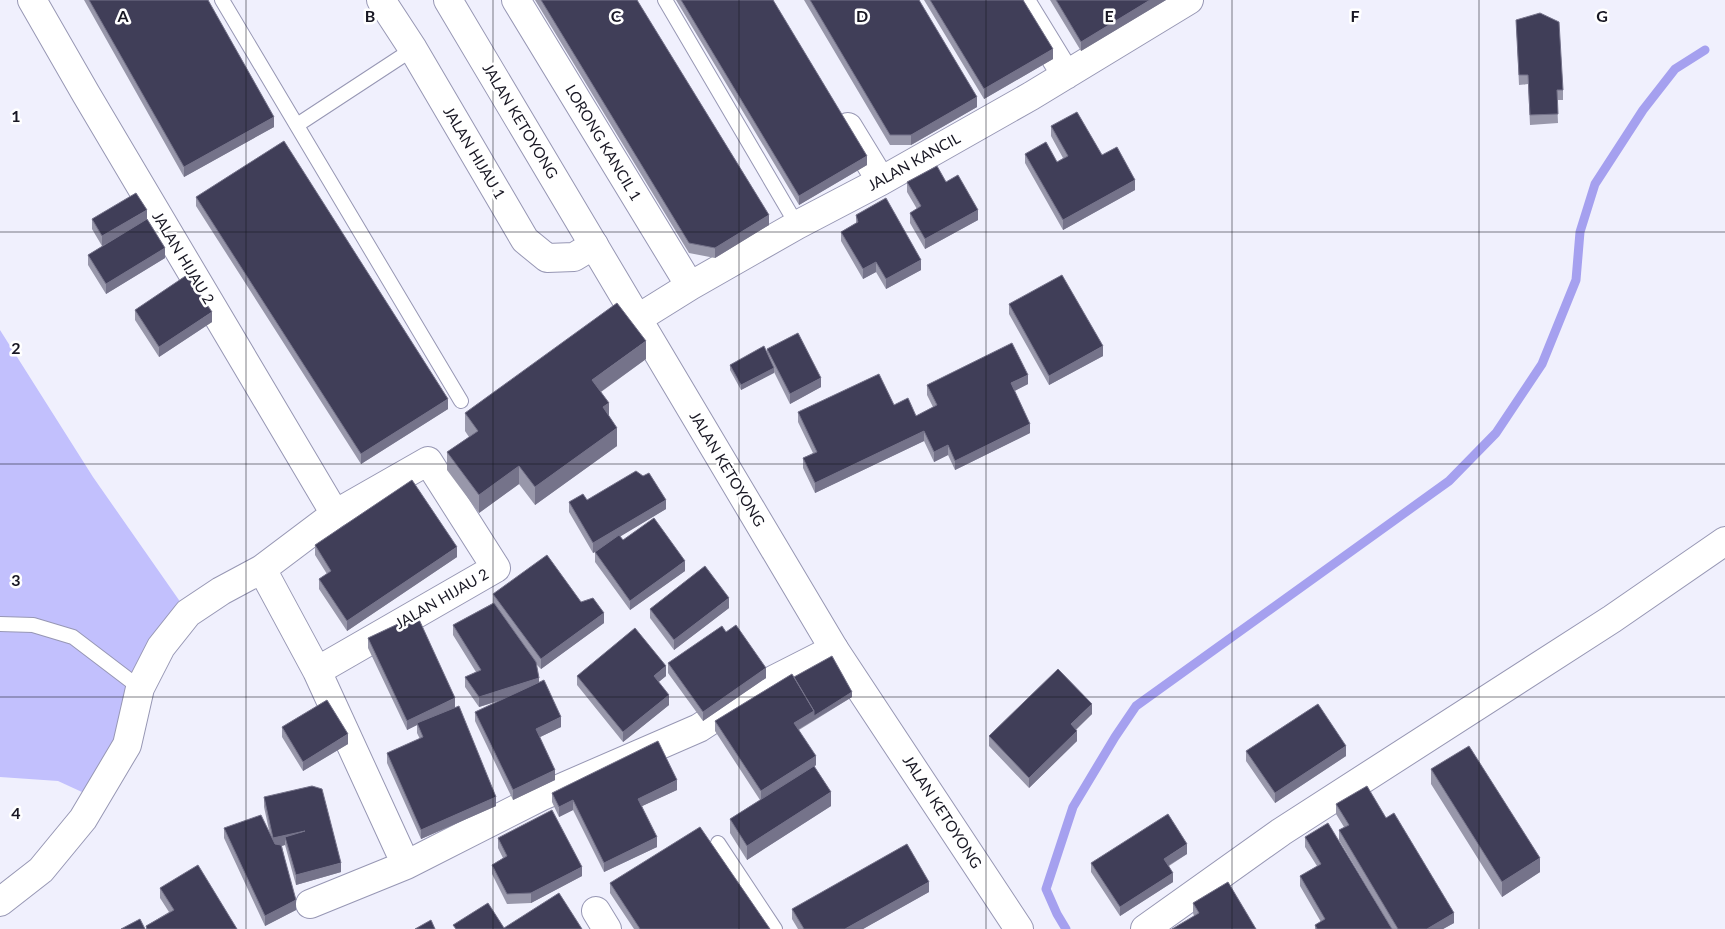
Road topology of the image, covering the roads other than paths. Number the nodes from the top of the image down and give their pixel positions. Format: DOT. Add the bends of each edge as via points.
graph roads {
  1 [pos="32,0"];
  2 [pos="222,0"];
  3 [pos="381,0"];
  4 [pos="448,0"];
  5 [pos="516,0"];
  6 [pos="665,0"];
  7 [pos="1020,0"];
  8 [pos="1189,0"];
  9 [pos="413,50"];
  10 [pos="1066,75"];
  11 [pos="836,107"];
  12 [pos="297,126"];
  13 [pos="881,181"];
  14 [pos="797,225"];
  15 [pos="594,245"];
  16 [pos="690,286"];
  17 [pos="637,319"];
  18 [pos="461,401"];
  19 [pos="335,514"];
  20 [pos="1725,542"];
  21 [pos="262,568"];
  22 [pos="0,624"];
  23 [pos="834,649"];
  24 [pos="316,671"];
  25 [pos="140,688"];
  26 [pos="718,843"];
  27 [pos="406,864"];
  28 [pos="0,902"];
  29 [pos="310,904"];
  30 [pos="775,929"];
  31 [pos="1019,929"];
  32 [pos="1145,929"];
  1 -- 19 [label="street, JALAN HIJAU 2"];
  2 -- 12 [label="lane"];
  3 -- 9 [label="street, JALAN HIJAU 1"];
  4 -- 15 [label="street, JALAN KETOYONG"];
  5 -- 16 [label="street, LORONG KANCIL 1"];
  6 -- 14 [label="lane"];
  7 -- 10 [label="street"];
  8 -- 10 [label="street, JALAN KANCIL"];
  9 -- 12 [label="lane"];
  9 -- 15 [label="street, JALAN HIJAU 1" via="525,240 547,258 574,257"];
  10 -- 13 [label="street, JALAN KANCIL"];
  11 -- 13 [label="street"];
  12 -- 18 [label="lane"];
  13 -- 14 [label="street, JALAN KANCIL"];
  14 -- 16 [label="street, JALAN KANCIL"];
  15 -- 17 [label="street, JALAN KETOYONG"];
  16 -- 17 [label="street, JALAN KANCIL"];
  17 -- 23 [label="street, JALAN KETOYONG"];
  19 -- 21 [label="street, JALAN HIJAU 2"];
  19 -- 24 [label="street, JALAN HIJAU 2" via="428,461 496,568"];
  20 -- 32 [label="street" via="1612,619 1281,832"];
  21 -- 24 [label="street"];
  21 -- 25 [label="street, JALAN HIJAU 2" via="188,613 161,647"];
  22 -- 25 [label="lane" via="33,625 73,637"];
  23 -- 27 [label="street" via="771,681 699,728 540,798"];
  23 -- 31 [label="street, JALAN KETOYONG"];
  24 -- 27 [label="street"];
  25 -- 28 [label="street, JALAN HIJAU 2" via="127,745 83,819 42,870"];
  26 -- 30 [label="lane"];
  27 -- 29 [label="street"];
}
